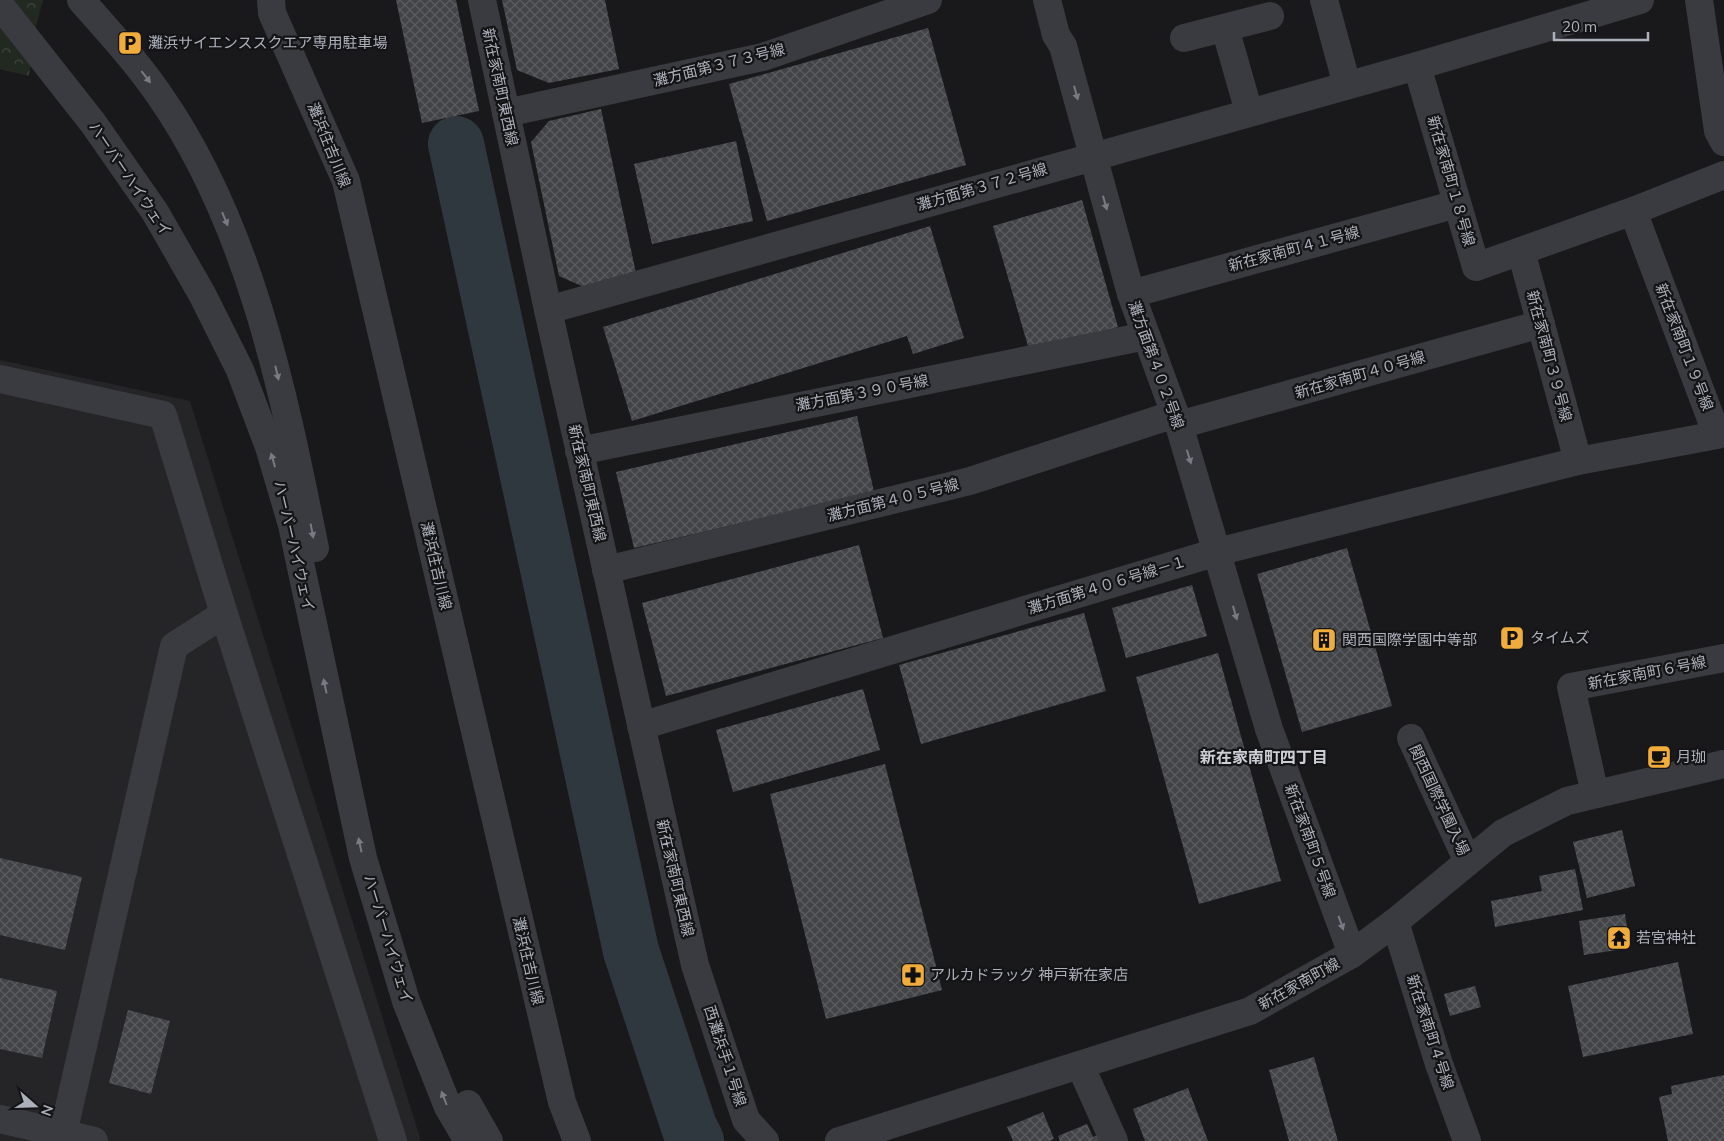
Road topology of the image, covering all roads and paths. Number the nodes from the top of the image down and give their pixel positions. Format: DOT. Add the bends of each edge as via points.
graph roads {
  1 [pos="81,0"];
  2 [pos="271,0"];
  3 [pos="482,0"];
  4 [pos="928,0"];
  5 [pos="1047,0"];
  6 [pos="1324,0"];
  7 [pos="1640,0"];
  8 [pos="1699,0"];
  9 [pos="0,5"];
  10 [pos="1270,16"];
  11 [pos="1225,28"];
  12 [pos="1184,38"];
  13 [pos="1417,66"];
  14 [pos="1347,85"];
  15 [pos="1248,112"];
  16 [pos="506,113"];
  17 [pos="1722,134"];
  18 [pos="1092,156"];
  19 [pos="1724,175"];
  20 [pos="1458,204"];
  21 [pos="1633,211"];
  22 [pos="1521,251"];
  23 [pos="1131,294"];
  24 [pos="548,310"];
  25 [pos="1541,324"];
  26 [pos="1146,336"];
  27 [pos="0,379"];
  28 [pos="1177,419"];
  29 [pos="1720,434"];
  30 [pos="579,451"];
  31 [pos="1578,461"];
  32 [pos="1217,552"];
  33 [pos="606,570"];
  34 [pos="224,614"];
  35 [pos="1724,658"];
  36 [pos="641,726"];
  37 [pos="1269,729"];
  38 [pos="1411,738"];
  39 [pos="1724,764"];
  40 [pos="1595,794"];
  41 [pos="1468,862"];
  42 [pos="1395,922"];
  43 [pos="1352,954"];
  44 [pos="695,965"];
  45 [pos="1080,1065"];
  46 [pos="0,1119"];
  47 [pos="63,1134"];
  48 [pos="94,1141"];
  49 [pos="392,1141"];
  50 [pos="468,1141"];
  51 [pos="489,1141"];
  52 [pos="577,1141"];
  53 [pos="765,1141"];
  54 [pos="839,1141"];
  55 [pos="1114,1141"];
  56 [pos="1467,1141"];
  1 -- 51 [label="street, ハーバーハイウェイ, one-way" via="160,96 186,139 226,221 253,291 274,361 301,477 382,856 424,995 467,1103"];
  2 -- 52 [label="street, 灘浜住吉川線" via="272,13 346,181 562,1102"];
  3 -- 16 [label="street, 新在家南町東西線"];
  4 -- 16 [label="street, 灘方面第３７３号線" via="763,57"];
  5 -- 18 [label="street, 灘方面第４０２号線, one-way" via="1056,35 1063,46"];
  6 -- 14 [label="street"];
  7 -- 13 [label="street"];
  8 -- 17 [label="street"];
  50 -- 9 [label="street, ハーバーハイウェイ, one-way" via="448,1107 406,1001 369,877 292,525 269,447 240,370 202,294 155,212 93,123"];
  10 -- 11 [label="street"];
  11 -- 12 [label="street"];
  11 -- 15 [label="street"];
  13 -- 14 [label="street, 灘方面第３７２号線"];
  13 -- 20 [label="street, 新在家南町１８号線"];
  14 -- 15 [label="street, 灘方面第３７２号線"];
  15 -- 18 [label="street, 灘方面第３７２号線"];
  16 -- 24 [label="street, 新在家南町東西線"];
  18 -- 23 [label="street, 灘方面第４０２号線, one-way"];
  18 -- 24 [label="street, 灘方面第３７２号線"];
  19 -- 21 [label="street, 新在家南町１８号線"];
  20 -- 22 [label="street, 新在家南町１８号線" via="1476,267"];
  20 -- 23 [label="street, 新在家南町４１号線"];
  21 -- 22 [label="street, 新在家南町１８号線"];
  21 -- 29 [label="street, 新在家南町１９号線"];
  22 -- 25 [label="street, 新在家南町３９号線"];
  23 -- 26 [label="street, 灘方面第４０２号線"];
  24 -- 30 [label="street, 新在家南町東西線"];
  25 -- 28 [label="street, 新在家南町４０号線"];
  25 -- 31 [label="street, 新在家南町３９号線"];
  26 -- 28 [label="street, 灘方面第４０２号線"];
  26 -- 30 [label="street, 灘方面第３９０号線"];
  27 -- 34 [label="street" via="163,415"];
  28 -- 32 [label="street, 灘方面第４０２号線, one-way"];
  28 -- 33 [label="street, 灘方面第４０５号線" via="970,481"];
  29 -- 31 [label="street, 新在家南町１９号線"];
  30 -- 33 [label="street, 新在家南町東西線"];
  31 -- 32 [label="street, 灘方面第４０６号線－１"];
  32 -- 36 [label="street, 灘方面第４０６号線－１"];
  32 -- 37 [label="street, 灘方面第４０２号線, one-way"];
  33 -- 36 [label="street, 新在家南町東西線"];
  34 -- 47 [label="street" via="174,646"];
  34 -- 49 [label="street"];
  35 -- 40 [label="street, 新在家南町６号線" via="1571,687"];
  36 -- 44 [label="street, 新在家南町東西線"];
  37 -- 43 [label="street, 新在家南町５号線, one-way"];
  38 -- 41 [label="street, 関西国際学園入場"];
  39 -- 40 [label="street, 新在家南町線"];
  40 -- 41 [label="street, 新在家南町線" via="1566,801 1503,833"];
  41 -- 42 [label="street, 新在家南町線"];
  42 -- 43 [label="street, 新在家南町線"];
  42 -- 56 [label="street, 新在家南町４号線" via="1439,1064"];
  43 -- 45 [label="street, 新在家南町線" via="1250,1011"];
  44 -- 53 [label="street, 西灘浜手１号線" via="746,1120"];
  45 -- 54 [label="street, 新在家南町線"];
  45 -- 55 [label="street"];
  46 -- 47 [label="street"];
  47 -- 48 [label="street"];
}
